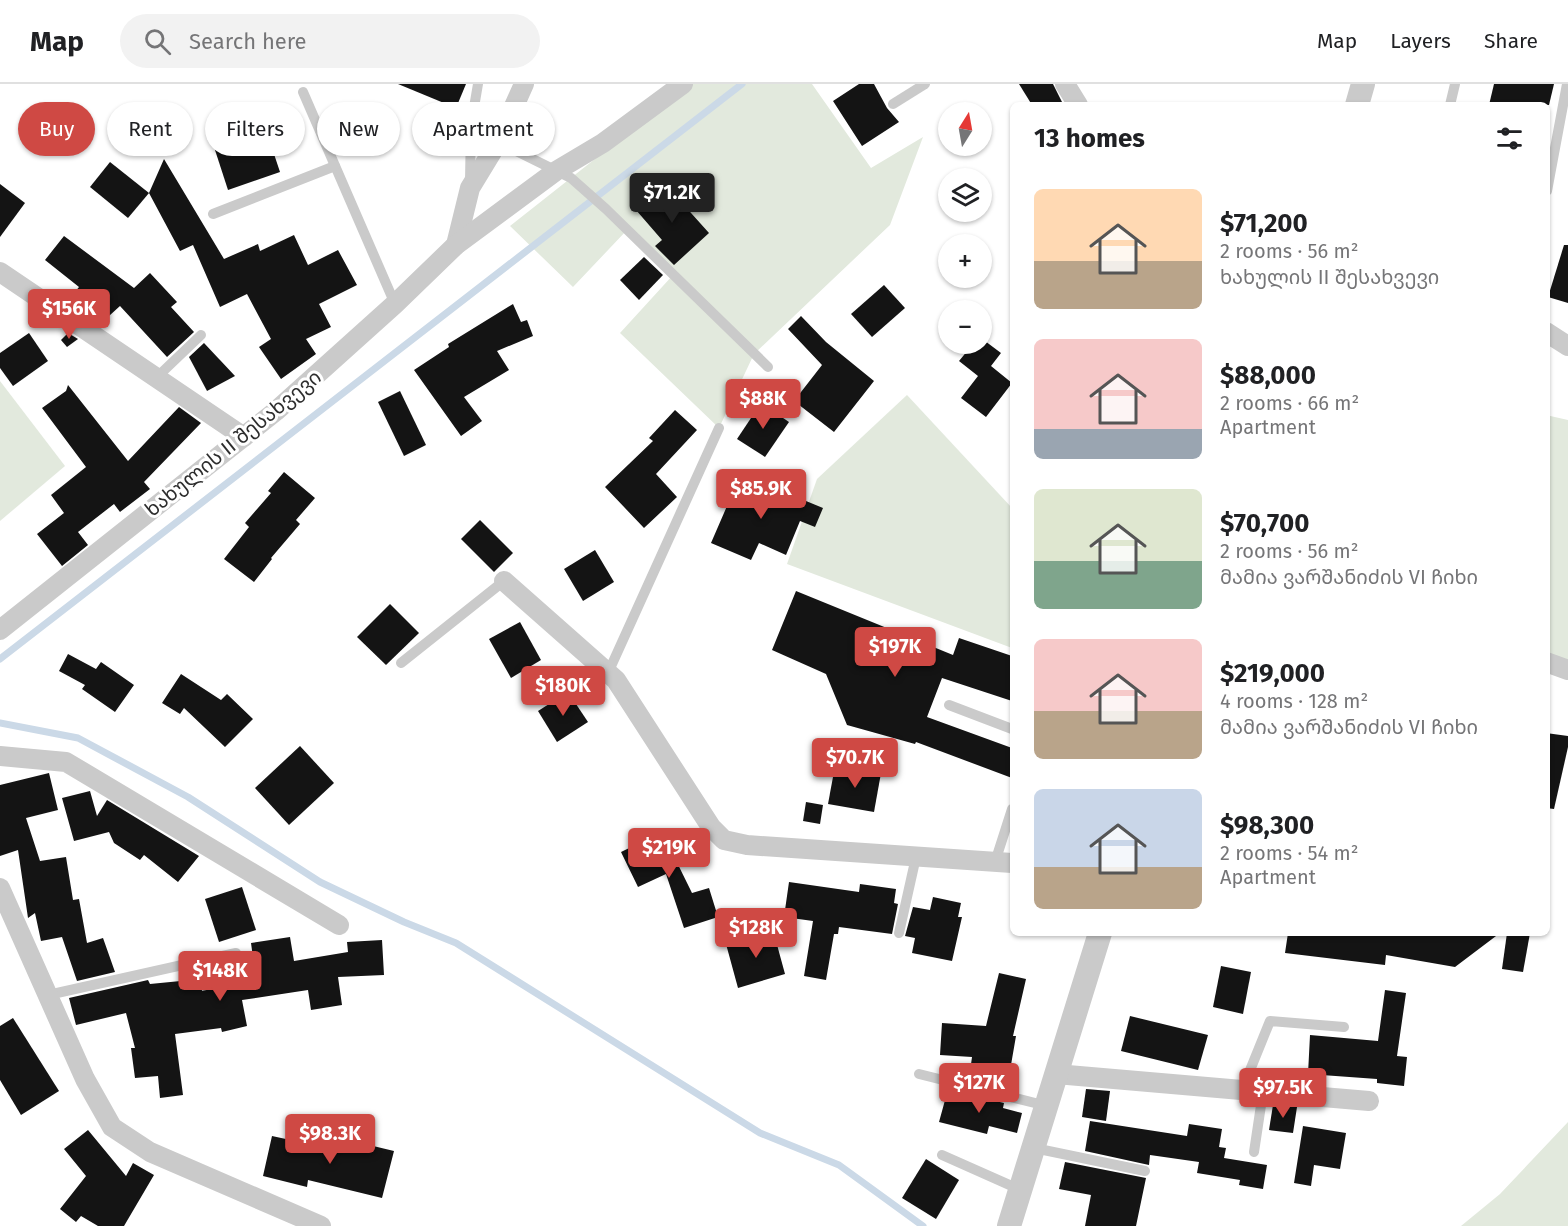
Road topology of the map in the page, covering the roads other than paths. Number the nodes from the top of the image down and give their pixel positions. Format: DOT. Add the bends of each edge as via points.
graph roads {
  1 [pos="478,84"];
  2 [pos="524,84"];
  3 [pos="683,84"];
  4 [pos="925,84"];
  5 [pos="1065,84"];
  6 [pos="1363,84"];
  7 [pos="1455,84"];
  8 [pos="1567,84"];
  9 [pos="303,92"];
  10 [pos="516,102"];
  11 [pos="1076,102"];
  12 [pos="1358,102"];
  13 [pos="1451,102"];
  14 [pos="893,104"];
  15 [pos="489,156"];
  16 [pos="526,156"];
  17 [pos="335,166"];
  18 [pos="556,171"];
  19 [pos="1550,175"];
  20 [pos="470,188"];
  21 [pos="213,214"];
  22 [pos="456,246"];
  23 [pos="0,272"];
  24 [pos="395,304"];
  25 [pos="201,335"];
  26 [pos="1550,335"];
  27 [pos="1568,346"];
  28 [pos="768,367"];
  29 [pos="156,378"];
  30 [pos="719,428"];
  31 [pos="244,437"];
  32 [pos="504,581"];
  33 [pos="0,630"];
  34 [pos="401,663"];
  35 [pos="1550,663"];
  36 [pos="1568,670"];
  37 [pos="608,673"];
  38 [pos="949,705"];
  39 [pos="1010,728"];
  40 [pos="0,756"];
  41 [pos="1010,822"];
  42 [pos="916,857"];
  43 [pos="1004,862"];
  44 [pos="0,888"];
  45 [pos="339,925"];
  46 [pos="899,933"];
  47 [pos="1099,936"];
  48 [pos="236,953"];
  49 [pos="48,995"];
  50 [pos="1344,1027"];
  51 [pos="920,1074"];
  52 [pos="1056,1074"];
  53 [pos="1242,1090"];
  54 [pos="1263,1092"];
  55 [pos="1369,1101"];
  56 [pos="1047,1106"];
  57 [pos="1034,1149"];
  58 [pos="1254,1152"];
  59 [pos="942,1155"];
  60 [pos="1146,1171"];
  61 [pos="1021,1190"];
  62 [pos="321,1226"];
  63 [pos="1010,1226"];
  1 -- 20 [label="lane" via="471,125"];
  2 -- 10 [label="street"];
  3 -- 18 [label="street, ხახულის II შესახვევი"];
  4 -- 14 [label="lane"];
  5 -- 11 [label="street"];
  6 -- 12 [label="street"];
  7 -- 13 [label="lane"];
  8 -- 19 [label="lane"];
  9 -- 17 [label="lane"];
  15 -- 20 [label="street"];
  16 -- 18 [label="lane"];
  17 -- 21 [label="lane"];
  17 -- 24 [label="lane"];
  18 -- 22 [label="street, ხახულის II შესახვევი"];
  18 -- 28 [label="lane" via="571,178 606,209"];
  20 -- 22 [label="street"];
  22 -- 24 [label="street, ხახულის II შესახვევი"];
  23 -- 29 [label="street"];
  24 -- 31 [label="street, ხახულის II შესახვევი"];
  25 -- 29 [label="lane"];
  26 -- 27 [label="street"];
  29 -- 31 [label="street"];
  30 -- 37 [label="lane"];
  31 -- 33 [label="street, ხახულის II შესახვევი"];
  32 -- 34 [label="lane"];
  32 -- 37 [label="street"];
  35 -- 36 [label="street"];
  37 -- 42 [label="street" via="723,840"];
  38 -- 39 [label="lane"];
  40 -- 45 [label="street" via="66,762"];
  41 -- 43 [label="lane"];
  42 -- 43 [label="street"];
  42 -- 46 [label="lane"];
  44 -- 49 [label="street"];
  47 -- 52 [label="street"];
  48 -- 49 [label="lane"];
  49 -- 62 [label="street" via="85,1079 112,1127 150,1152"];
  50 -- 53 [label="lane" via="1270,1021"];
  51 -- 56 [label="lane"];
  52 -- 53 [label="street"];
  52 -- 56 [label="street"];
  53 -- 54 [label="street"];
  54 -- 55 [label="street"];
  54 -- 58 [label="lane"];
  56 -- 57 [label="street"];
  57 -- 60 [label="lane"];
  57 -- 61 [label="street"];
  59 -- 61 [label="lane"];
  61 -- 63 [label="street"];
}
